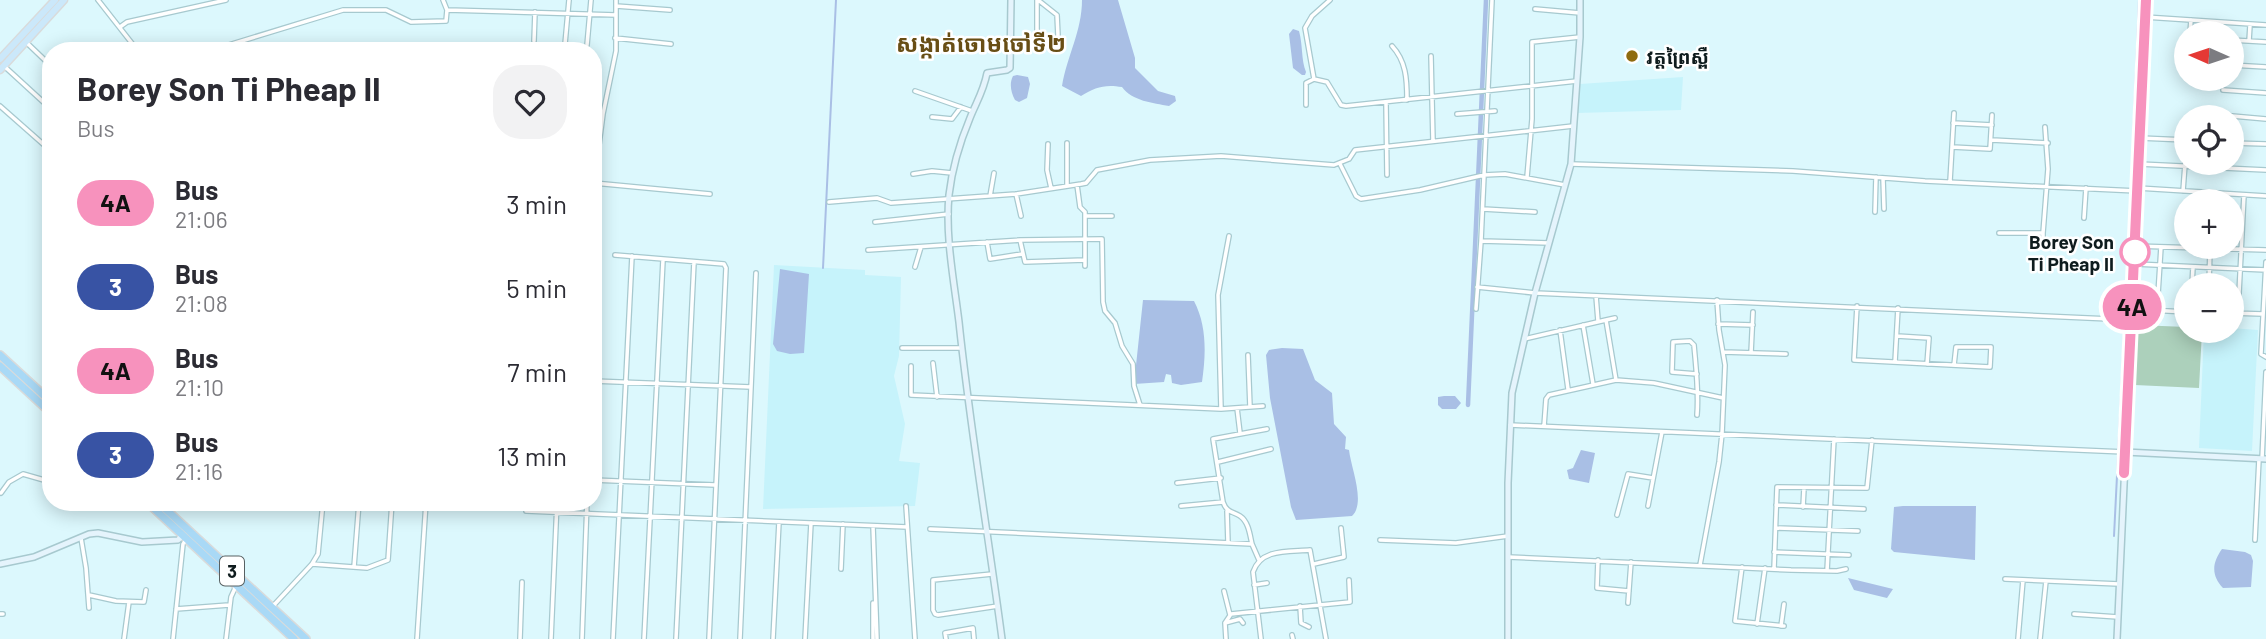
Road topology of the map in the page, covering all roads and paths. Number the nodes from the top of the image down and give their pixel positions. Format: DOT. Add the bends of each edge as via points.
graph roads {
  1 [pos="54,0"];
  2 [pos="65,0"];
  3 [pos="98,0"];
  4 [pos="226,0"];
  5 [pos="443,0"];
  6 [pos="569,0"];
  7 [pos="591,0"];
  8 [pos="616,0"];
  9 [pos="1012,0"];
  10 [pos="1037,0"];
  11 [pos="1330,0"];
  12 [pos="1492,0"];
  13 [pos="1580,0"];
  14 [pos="2146,0"];
  15 [pos="616,6"];
  16 [pos="1535,9"];
  17 [pos="447,10"];
  18 [pos="670,10"];
  19 [pos="535,12"];
  20 [pos="568,13"];
  21 [pos="1580,13"];
  22 [pos="590,14"];
  23 [pos="616,15"];
  24 [pos="2146,17"];
  25 [pos="2191,20"];
  26 [pos="2250,25"];
  27 [pos="2266,26"];
  28 [pos="120,27"];
  29 [pos="1058,36"];
  30 [pos="1580,37"];
  31 [pos="615,38"];
  32 [pos="534,41"];
  33 [pos="2244,41"];
  34 [pos="2249,41"];
  35 [pos="2266,41"];
  36 [pos="26,42"];
  37 [pos="131,42"];
  38 [pos="238,42"];
  39 [pos="565,42"];
  40 [pos="587,42"];
  41 [pos="671,44"];
  42 [pos="1392,46"];
  43 [pos="1037,47"];
  44 [pos="1431,56"];
  45 [pos="42,57"];
  46 [pos="1,64"];
  47 [pos="2244,66"];
  48 [pos="2266,67"];
  49 [pos="1314,79"];
  50 [pos="1577,81"];
  51 [pos="1532,86"];
  52 [pos="1485,90"];
  53 [pos="915,91"];
  54 [pos="2237,91"];
  55 [pos="2266,93"];
  56 [pos="1433,97"];
  57 [pos="42,100"];
  58 [pos="1408,100"];
  59 [pos="1386,103"];
  60 [pos="1306,105"];
  61 [pos="0,106"];
  62 [pos="961,107"];
  63 [pos="972,111"];
  64 [pos="1495,111"];
  65 [pos="1483,112"];
  66 [pos="1954,113"];
  67 [pos="1457,114"];
  68 [pos="1993,115"];
  69 [pos="932,117"];
  70 [pos="2244,117"];
  71 [pos="2266,119"];
  72 [pos="602,122"];
  73 [pos="1953,123"];
  74 [pos="1992,125"];
  75 [pos="1573,126"];
  76 [pos="2045,127"];
  77 [pos="1532,129"];
  78 [pos="1482,134"];
  79 [pos="2140,138"];
  80 [pos="2174,139"];
  81 [pos="1992,140"];
  82 [pos="1433,141"];
  83 [pos="42,143"];
  84 [pos="1067,143"];
  85 [pos="2048,143"];
  86 [pos="2244,143"];
  87 [pos="1048,144"];
  88 [pos="2266,144"];
  89 [pos="1387,146"];
  90 [pos="1952,147"];
  91 [pos="1340,164"];
  92 [pos="1571,164"];
  93 [pos="2138,164"];
  94 [pos="2174,166"];
  95 [pos="2244,169"];
  96 [pos="2266,170"];
  97 [pos="952,173"];
  98 [pos="994,173"];
  99 [pos="913,174"];
  100 [pos="1387,175"];
  101 [pos="1481,176"];
  102 [pos="1527,177"];
  103 [pos="1876,177"];
  104 [pos="1883,178"];
  105 [pos="1950,181"];
  106 [pos="602,184"];
  107 [pos="1077,185"];
  108 [pos="1566,185"];
  109 [pos="1067,186"];
  110 [pos="2046,187"];
  111 [pos="1051,188"];
  112 [pos="2086,188"];
  113 [pos="2137,189"];
  114 [pos="2174,191"];
  115 [pos="710,194"];
  116 [pos="1016,194"];
  117 [pos="2244,195"];
  118 [pos="990,196"];
  119 [pos="2266,196"];
  120 [pos="949,199"];
  121 [pos="828,202"];
  122 [pos="1483,209"];
  123 [pos="1884,209"];
  124 [pos="1535,212"];
  125 [pos="1875,212"];
  126 [pos="949,215"];
  127 [pos="1021,216"];
  128 [pos="1084,216"];
  129 [pos="1112,216"];
  130 [pos="2084,218"];
  131 [pos="875,222"];
  132 [pos="1999,233"];
  133 [pos="2043,233"];
  134 [pos="1229,236"];
  135 [pos="1085,238"];
  136 [pos="1020,240"];
  137 [pos="1481,241"];
  138 [pos="987,242"];
  139 [pos="1549,243"];
  140 [pos="950,245"];
  141 [pos="2043,246"];
  142 [pos="2135,246"];
  143 [pos="921,247"];
  144 [pos="2161,247"];
  145 [pos="2174,247"];
  146 [pos="2244,249"];
  147 [pos="868,250"];
  148 [pos="2266,250"];
  149 [pos="1023,254"];
  150 [pos="615,255"];
  151 [pos="632,256"];
  152 [pos="663,259"];
  153 [pos="2209,259"];
  154 [pos="2240,259"];
  155 [pos="1085,260"];
  156 [pos="694,262"];
  157 [pos="2266,262"];
  158 [pos="2134,264"];
  159 [pos="2160,265"];
  160 [pos="1085,266"];
  161 [pos="915,267"];
  162 [pos="2193,267"];
  163 [pos="2209,267"];
  164 [pos="2240,269"];
  165 [pos="2266,270"];
  166 [pos="756,273"];
  167 [pos="2193,273"];
  168 [pos="2209,273"];
  169 [pos="2240,273"];
  170 [pos="2266,277"];
  171 [pos="1477,287"];
  172 [pos="1535,293"];
  173 [pos="1595,295"];
  174 [pos="1717,300"];
  175 [pos="2265,304"];
  176 [pos="1857,306"];
  177 [pos="1898,308"];
  178 [pos="1476,309"];
  179 [pos="2132,309"];
  180 [pos="2158,310"];
  181 [pos="2174,311"];
  182 [pos="1753,312"];
  183 [pos="2244,313"];
  184 [pos="2263,314"];
  185 [pos="1615,318"];
  186 [pos="2130,319"];
  187 [pos="1606,320"];
  188 [pos="1598,321"];
  189 [pos="1718,324"];
  190 [pos="1583,325"];
  191 [pos="1753,325"];
  192 [pos="1560,330"];
  193 [pos="2264,332"];
  194 [pos="1897,336"];
  195 [pos="1524,339"];
  196 [pos="902,348"];
  197 [pos="962,348"];
  198 [pos="1723,352"];
  199 [pos="1751,353"];
  200 [pos="1786,354"];
  201 [pos="0,355"];
  202 [pos="1248,355"];
  203 [pos="2266,357"];
  204 [pos="1895,362"];
  205 [pos="933,363"];
  206 [pos="1927,364"];
  207 [pos="1954,365"];
  208 [pos="0,366"];
  209 [pos="911,366"];
  210 [pos="2266,372"];
  211 [pos="1697,374"];
  212 [pos="1616,380"];
  213 [pos="602,381"];
  214 [pos="626,382"];
  215 [pos="656,384"];
  216 [pos="1593,384"];
  217 [pos="2266,384"];
  218 [pos="689,385"];
  219 [pos="720,386"];
  220 [pos="751,387"];
  221 [pos="1568,389"];
  222 [pos="1699,393"];
  223 [pos="42,394"];
  224 [pos="937,397"];
  225 [pos="969,398"];
  226 [pos="1723,398"];
  227 [pos="42,405"];
  228 [pos="1140,405"];
  229 [pos="1263,406"];
  230 [pos="1250,407"];
  231 [pos="1237,408"];
  232 [pos="1221,409"];
  233 [pos="2265,411"];
  234 [pos="1697,415"];
  235 [pos="1510,425"];
  236 [pos="1545,426"];
  237 [pos="1267,429"];
  238 [pos="1662,431"];
  239 [pos="1240,433"];
  240 [pos="1722,434"];
  241 [pos="2264,437"];
  242 [pos="1834,439"];
  243 [pos="1872,440"];
  244 [pos="1271,449"];
  245 [pos="2124,452"];
  246 [pos="2262,459"];
  247 [pos="1218,462"];
  248 [pos="1221,478"];
  249 [pos="1653,478"];
  250 [pos="42,479"];
  251 [pos="602,480"];
  252 [pos="621,481"];
  253 [pos="652,482"];
  254 [pos="684,483"];
  255 [pos="1177,483"];
  256 [pos="715,485"];
  257 [pos="1804,488"];
  258 [pos="1831,488"];
  259 [pos="1,493"];
  260 [pos="1223,502"];
  261 [pos="1776,505"];
  262 [pos="906,506"];
  263 [pos="1181,506"];
  264 [pos="1648,506"];
  265 [pos="1802,507"];
  266 [pos="1830,509"];
  267 [pos="1864,509"];
  268 [pos="155,511"];
  269 [pos="168,511"];
  270 [pos="322,511"];
  271 [pos="358,511"];
  272 [pos="391,511"];
  273 [pos="426,511"];
  274 [pos="526,511"];
  275 [pos="1227,511"];
  276 [pos="556,512"];
  277 [pos="587,513"];
  278 [pos="619,515"];
  279 [pos="1617,515"];
  280 [pos="650,516"];
  281 [pos="683,517"];
  282 [pos="714,519"];
  283 [pos="745,520"];
  284 [pos="779,522"];
  285 [pos="811,523"];
  286 [pos="843,524"];
  287 [pos="873,525"];
  288 [pos="907,527"];
  289 [pos="1341,528"];
  290 [pos="1775,528"];
  291 [pos="930,529"];
  292 [pos="1829,530"];
  293 [pos="1858,531"];
  294 [pos="986,532"];
  295 [pos="1508,536"];
  296 [pos="81,538"];
  297 [pos="182,540"];
  298 [pos="1380,540"];
  299 [pos="2255,540"];
  300 [pos="1228,543"];
  301 [pos="1252,544"];
  302 [pos="1774,552"];
  303 [pos="1828,554"];
  304 [pos="1849,555"];
  305 [pos="1508,556"];
  306 [pos="1259,560"];
  307 [pos="1598,561"];
  308 [pos="1631,562"];
  309 [pos="0,564"];
  310 [pos="312,564"];
  311 [pos="1314,564"];
  312 [pos="1700,565"];
  313 [pos="354,567"];
  314 [pos="1742,567"];
  315 [pos="1765,568"];
  316 [pos="841,569"];
  317 [pos="1774,569"];
  318 [pos="1846,569"];
  319 [pos="1827,571"];
  320 [pos="992,574"];
  321 [pos="2005,579"];
  322 [pos="1349,580"];
  323 [pos="2023,580"];
  324 [pos="2046,581"];
  325 [pos="522,582"];
  326 [pos="1267,583"];
  327 [pos="2119,584"];
  328 [pos="1254,585"];
  329 [pos="236,586"];
  330 [pos="146,590"];
  331 [pos="1224,590"];
  332 [pos="1629,591"];
  333 [pos="89,595"];
  334 [pos="129,602"];
  335 [pos="1628,603"];
  336 [pos="1321,604"];
  337 [pos="1784,604"];
  338 [pos="230,605"];
  339 [pos="998,606"];
  340 [pos="1300,606"];
  341 [pos="89,608"];
  342 [pos="272,608"];
  343 [pos="176,609"];
  344 [pos="1258,610"];
  345 [pos="2074,614"];
  346 [pos="1230,615"];
  347 [pos="2118,617"];
  348 [pos="1225,622"];
  349 [pos="1243,623"];
  350 [pos="1757,624"];
  351 [pos="1309,627"];
  352 [pos="124,639"];
  353 [pos="173,639"];
  354 [pos="226,639"];
  355 [pos="294,639"];
  356 [pos="306,639"];
  357 [pos="417,639"];
  358 [pos="520,639"];
  359 [pos="551,639"];
  360 [pos="582,639"];
  361 [pos="613,639"];
  362 [pos="643,639"];
  363 [pos="676,639"];
  364 [pos="709,639"];
  365 [pos="740,639"];
  366 [pos="773,639"];
  367 [pos="805,639"];
  368 [pos="875,639"];
  369 [pos="915,639"];
  370 [pos="946,639"];
  371 [pos="974,639"];
  372 [pos="1002,639"];
  373 [pos="1226,639"];
  374 [pos="1261,639"];
  375 [pos="1326,639"];
  376 [pos="1508,639"];
  377 [pos="2018,639"];
  378 [pos="2040,639"];
  379 [pos="2117,639"];
  1 -- 46 [label="main road"];
  2 -- 36 [label="main road"];
  3 -- 28 [label="street"];
  4 -- 28 [label="street"];
  5 -- 17 [label="street"];
  6 -- 20 [label="street"];
  7 -- 22 [label="street"];
  8 -- 15 [label="street"];
  9 -- 63 [label="street" via="1010,68 987,74"];
  10 -- 29 [label="street" via="1057,15"];
  10 -- 43 [label="street"];
  11 -- 49 [label="street" via="1305,28"];
  12 -- 52 [label="street"];
  13 -- 21 [label="street"];
  14 -- 24 [label="street"];
  15 -- 18 [label="street"];
  15 -- 23 [label="street"];
  16 -- 21 [label="street"];
  17 -- 19 [label="street"];
  17 -- 38 [label="street" via="446,21 411,22 378,9 343,10"];
  19 -- 20 [label="street"];
  19 -- 32 [label="street"];
  20 -- 22 [label="street"];
  20 -- 39 [label="street"];
  21 -- 30 [label="street"];
  22 -- 23 [label="street"];
  22 -- 40 [label="street"];
  23 -- 31 [label="street"];
  24 -- 25 [label="street"];
  24 -- 79 [label="street"];
  25 -- 26 [label="street"];
  26 -- 27 [label="street"];
  26 -- 34 [label="street"];
  28 -- 37 [label="street"];
  30 -- 50 [label="street"];
  30 -- 51 [label="street" via="1532,42"];
  31 -- 41 [label="street"];
  31 -- 72 [label="street"];
  33 -- 34 [label="street"];
  34 -- 35 [label="street"];
  36 -- 45 [label="street"];
  36 -- 46 [label="main road"];
  42 -- 58 [label="street" via="1403,63"];
  44 -- 56 [label="street"];
  46 -- 57 [label="street"];
  47 -- 48 [label="street"];
  49 -- 59 [label="street" via="1327,82 1343,106"];
  49 -- 60 [label="street" via="1306,83"];
  50 -- 51 [label="street"];
  50 -- 75 [label="street"];
  51 -- 52 [label="street"];
  51 -- 77 [label="street"];
  52 -- 56 [label="street"];
  52 -- 65 [label="street"];
  53 -- 62 [label="street"];
  54 -- 55 [label="street"];
  56 -- 58 [label="street"];
  56 -- 82 [label="street"];
  58 -- 59 [label="street"];
  59 -- 89 [label="street"];
  61 -- 83 [label="street"];
  62 -- 63 [label="street"];
  62 -- 69 [label="street" via="952,119"];
  63 -- 97 [label="street"];
  64 -- 65 [label="street"];
  65 -- 67 [label="street"];
  65 -- 78 [label="street"];
  66 -- 73 [label="street"];
  68 -- 74 [label="street"];
  70 -- 71 [label="street"];
  73 -- 74 [label="street"];
  73 -- 90 [label="street"];
  74 -- 81 [label="street"];
  75 -- 77 [label="street"];
  75 -- 92 [label="street"];
  76 -- 85 [label="street"];
  77 -- 78 [label="street"];
  77 -- 102 [label="street"];
  78 -- 82 [label="street"];
  78 -- 101 [label="street"];
  79 -- 80 [label="street"];
  79 -- 93 [label="street"];
  81 -- 85 [label="street"];
  81 -- 90 [label="street" via="1988,149"];
  82 -- 89 [label="street"];
  84 -- 109 [label="street"];
  85 -- 110 [label="street"];
  86 -- 88 [label="street"];
  87 -- 111 [label="street"];
  89 -- 91 [label="street" via="1355,150"];
  89 -- 100 [label="street"];
  90 -- 105 [label="street"];
  91 -- 101 [label="street" via="1361,199"];
  91 -- 107 [label="street" via="1216,156 1150,160 1097,170 1086,183"];
  92 -- 103 [label="street"];
  92 -- 108 [label="street"];
  93 -- 94 [label="street"];
  93 -- 113 [label="street"];
  95 -- 96 [label="street"];
  97 -- 99 [label="street"];
  97 -- 120 [label="street"];
  98 -- 118 [label="street"];
  101 -- 102 [label="street"];
  101 -- 122 [label="street"];
  102 -- 108 [label="street"];
  103 -- 104 [label="street"];
  103 -- 125 [label="street"];
  104 -- 105 [label="street"];
  104 -- 123 [label="street"];
  105 -- 110 [label="street"];
  106 -- 115 [label="street"];
  107 -- 109 [label="street"];
  107 -- 128 [label="street"];
  108 -- 139 [label="street"];
  109 -- 111 [label="street"];
  110 -- 112 [label="street"];
  110 -- 133 [label="street"];
  111 -- 116 [label="street"];
  112 -- 113 [label="street"];
  112 -- 130 [label="street"];
  113 -- 114 [label="street"];
  113 -- 142 [label="street"];
  116 -- 118 [label="street"];
  116 -- 127 [label="street"];
  117 -- 119 [label="street"];
  118 -- 120 [label="street"];
  120 -- 121 [label="street"];
  120 -- 126 [label="street"];
  122 -- 124 [label="street"];
  122 -- 137 [label="street"];
  126 -- 131 [label="street"];
  126 -- 140 [label="street"];
  128 -- 129 [label="street"];
  128 -- 135 [label="street"];
  132 -- 133 [label="street"];
  133 -- 141 [label="street"];
  134 -- 232 [label="street" via="1218,295"];
  135 -- 136 [label="street"];
  135 -- 155 [label="street"];
  135 -- 228 [label="street" via="1102,239 1105,311 1133,364"];
  136 -- 138 [label="street"];
  136 -- 149 [label="street"];
  137 -- 139 [label="street"];
  137 -- 171 [label="street"];
  138 -- 140 [label="street"];
  138 -- 149 [label="street" via="990,259"];
  139 -- 172 [label="street"];
  140 -- 143 [label="street"];
  140 -- 197 [label="street"];
  142 -- 144 [label="street"];
  142 -- 158 [label="street"];
  143 -- 147 [label="street"];
  143 -- 161 [label="street"];
  144 -- 145 [label="street"];
  144 -- 159 [label="street"];
  146 -- 148 [label="street"];
  149 -- 155 [label="street" via="1027,262"];
  150 -- 151 [label="street"];
  151 -- 152 [label="street"];
  151 -- 214 [label="street"];
  152 -- 156 [label="street"];
  152 -- 215 [label="street"];
  153 -- 163 [label="street"];
  154 -- 164 [label="street"];
  155 -- 160 [label="street"];
  156 -- 218 [label="street"];
  156 -- 219 [label="street" via="724,264 726,268"];
  157 -- 165 [label="street"];
  158 -- 159 [label="street"];
  158 -- 179 [label="street"];
  159 -- 162 [label="street"];
  159 -- 180 [label="street"];
  162 -- 163 [label="street"];
  162 -- 167 [label="street"];
  163 -- 164 [label="street"];
  163 -- 168 [label="street"];
  164 -- 165 [label="street"];
  164 -- 169 [label="street"];
  165 -- 170 [label="street"];
  166 -- 220 [label="street"];
  170 -- 175 [label="street"];
  171 -- 172 [label="street"];
  171 -- 178 [label="street"];
  172 -- 173 [label="street"];
  172 -- 195 [label="street"];
  173 -- 174 [label="street"];
  173 -- 188 [label="street"];
  174 -- 176 [label="street"];
  174 -- 189 [label="street"];
  175 -- 184 [label="street"];
  176 -- 177 [label="street"];
  176 -- 204 [label="street" via="1854,360"];
  177 -- 186 [label="street"];
  177 -- 194 [label="street"];
  179 -- 180 [label="street"];
  179 -- 186 [label="street"];
  180 -- 181 [label="street"];
  182 -- 191 [label="street"];
  183 -- 184 [label="street"];
  184 -- 193 [label="street"];
  185 -- 187 [label="street"];
  186 -- 245 [label="street"];
  187 -- 188 [label="street"];
  187 -- 212 [label="street"];
  188 -- 190 [label="street"];
  189 -- 191 [label="street"];
  189 -- 198 [label="street"];
  190 -- 192 [label="street"];
  190 -- 216 [label="street"];
  191 -- 199 [label="street"];
  192 -- 195 [label="street"];
  192 -- 221 [label="street"];
  193 -- 203 [label="street" via="2261,355"];
  194 -- 204 [label="street"];
  194 -- 206 [label="street" via="1929,338"];
  195 -- 235 [label="street"];
  196 -- 197 [label="street"];
  197 -- 225 [label="street"];
  198 -- 199 [label="street"];
  198 -- 226 [label="street"];
  199 -- 200 [label="street"];
  201 -- 223 [label="highway"];
  202 -- 230 [label="street"];
  204 -- 206 [label="street"];
  205 -- 224 [label="street"];
  206 -- 207 [label="street"];
  207 -- 207 [label="street" via="1956,347 1991,347 1990,367"];
  208 -- 227 [label="highway"];
  209 -- 224 [label="street" via="911,396"];
  210 -- 217 [label="street"];
  211 -- 211 [label="street" via="1694,345 1673,342 1672,372"];
  211 -- 222 [label="street"];
  212 -- 216 [label="street"];
  212 -- 222 [label="street"];
  213 -- 214 [label="street"];
  214 -- 215 [label="street"];
  214 -- 252 [label="street"];
  215 -- 218 [label="street"];
  215 -- 253 [label="street"];
  216 -- 221 [label="street"];
  217 -- 233 [label="street"];
  218 -- 219 [label="street"];
  218 -- 254 [label="street"];
  219 -- 220 [label="street"];
  219 -- 256 [label="street"];
  220 -- 283 [label="street"];
  221 -- 236 [label="street" via="1547,396"];
  222 -- 226 [label="street"];
  222 -- 234 [label="street"];
  224 -- 225 [label="street"];
  225 -- 228 [label="street"];
  225 -- 294 [label="street"];
  226 -- 240 [label="street"];
  228 -- 232 [label="street"];
  229 -- 230 [label="street"];
  230 -- 231 [label="street"];
  231 -- 232 [label="street"];
  231 -- 239 [label="street"];
  233 -- 241 [label="street"];
  235 -- 236 [label="street"];
  235 -- 295 [label="street"];
  236 -- 238 [label="street"];
  237 -- 239 [label="street"];
  238 -- 240 [label="street"];
  238 -- 249 [label="street"];
  239 -- 247 [label="street" via="1213,439"];
  240 -- 242 [label="street"];
  240 -- 312 [label="street"];
  241 -- 246 [label="street"];
  242 -- 243 [label="street"];
  242 -- 258 [label="street"];
  243 -- 245 [label="street"];
  243 -- 258 [label="street" via="1867,488"];
  244 -- 247 [label="street"];
  245 -- 246 [label="street"];
  245 -- 327 [label="street"];
  246 -- 299 [label="street"];
  247 -- 248 [label="street"];
  248 -- 255 [label="street"];
  248 -- 260 [label="street"];
  249 -- 264 [label="street"];
  249 -- 279 [label="street" via="1628,474"];
  250 -- 259 [label="street" via="23,474"];
  251 -- 252 [label="street"];
  252 -- 253 [label="street"];
  252 -- 278 [label="street"];
  253 -- 254 [label="street"];
  253 -- 280 [label="street"];
  254 -- 256 [label="street"];
  254 -- 281 [label="street"];
  256 -- 282 [label="street"];
  257 -- 258 [label="street"];
  257 -- 261 [label="street" via="1777,487"];
  257 -- 265 [label="street"];
  258 -- 266 [label="street"];
  260 -- 263 [label="street"];
  260 -- 275 [label="street"];
  261 -- 265 [label="street"];
  261 -- 290 [label="street"];
  262 -- 288 [label="street"];
  265 -- 266 [label="street"];
  266 -- 267 [label="street"];
  266 -- 292 [label="street"];
  268 -- 297 [label="highway, 3"];
  269 -- 342 [label="highway, 3"];
  270 -- 310 [label="street" via="320,547"];
  271 -- 313 [label="street"];
  272 -- 313 [label="street" via="388,560 367,568"];
  273 -- 357 [label="street"];
  274 -- 276 [label="street"];
  275 -- 300 [label="street"];
  275 -- 301 [label="street" via="1240,516"];
  276 -- 277 [label="street"];
  276 -- 359 [label="street"];
  277 -- 278 [label="street"];
  277 -- 360 [label="street"];
  278 -- 280 [label="street"];
  278 -- 361 [label="street"];
  280 -- 281 [label="street"];
  280 -- 362 [label="street"];
  281 -- 282 [label="street"];
  281 -- 363 [label="street"];
  282 -- 283 [label="street"];
  282 -- 364 [label="street"];
  283 -- 284 [label="street"];
  283 -- 365 [label="street"];
  284 -- 285 [label="street"];
  284 -- 366 [label="street"];
  285 -- 286 [label="street"];
  285 -- 367 [label="street"];
  286 -- 287 [label="street"];
  286 -- 316 [label="street"];
  287 -- 288 [label="street"];
  287 -- 368 [label="street"];
  288 -- 369 [label="street"];
  289 -- 311 [label="street" via="1344,557"];
  290 -- 292 [label="street"];
  290 -- 302 [label="street"];
  291 -- 294 [label="street"];
  292 -- 293 [label="street"];
  292 -- 303 [label="street"];
  294 -- 300 [label="street"];
  294 -- 320 [label="street"];
  295 -- 298 [label="street" via="1456,543"];
  295 -- 305 [label="street"];
  296 -- 297 [label="street" via="98,533 142,542"];
  296 -- 309 [label="street" via="34,557"];
  296 -- 333 [label="street"];
  297 -- 329 [label="highway, 3"];
  297 -- 343 [label="street"];
  300 -- 301 [label="street"];
  301 -- 306 [label="street"];
  302 -- 303 [label="street"];
  302 -- 317 [label="street"];
  303 -- 304 [label="street"];
  303 -- 319 [label="street"];
  305 -- 307 [label="street"];
  305 -- 376 [label="street"];
  306 -- 311 [label="street" via="1285,550 1310,550"];
  306 -- 328 [label="street" via="1253,572"];
  307 -- 308 [label="street"];
  307 -- 332 [label="street" via="1597,588"];
  308 -- 312 [label="street"];
  308 -- 332 [label="street"];
  310 -- 313 [label="street"];
  310 -- 342 [label="street"];
  311 -- 336 [label="street"];
  312 -- 314 [label="street"];
  314 -- 315 [label="street"];
  314 -- 350 [label="street" via="1735,621"];
  315 -- 317 [label="street"];
  315 -- 350 [label="street"];
  317 -- 319 [label="street"];
  318 -- 319 [label="street"];
  320 -- 339 [label="street"];
  320 -- 339 [label="street" via="933,580 933,610 938,615"];
  321 -- 323 [label="street"];
  322 -- 336 [label="street" via="1350,602"];
  323 -- 324 [label="street"];
  323 -- 377 [label="street"];
  324 -- 327 [label="street"];
  324 -- 378 [label="street"];
  325 -- 358 [label="street"];
  326 -- 328 [label="street"];
  327 -- 347 [label="street"];
  328 -- 344 [label="street"];
  329 -- 338 [label="street"];
  329 -- 355 [label="highway, 3"];
  330 -- 334 [label="street" via="144,602"];
  331 -- 346 [label="street"];
  332 -- 335 [label="street"];
  333 -- 334 [label="street"];
  333 -- 341 [label="street"];
  334 -- 352 [label="street"];
  336 -- 340 [label="street"];
  336 -- 375 [label="street"];
  337 -- 350 [label="street" via="1782,626"];
  338 -- 343 [label="street"];
  338 -- 354 [label="street"];
  339 -- 372 [label="street"];
  340 -- 344 [label="street"];
  340 -- 351 [label="street" via="1301,623"];
  342 -- 356 [label="highway, 3"];
  343 -- 353 [label="street"];
  344 -- 346 [label="street"];
  344 -- 374 [label="street"];
  345 -- 347 [label="street"];
  346 -- 348 [label="street"];
  347 -- 379 [label="street"];
  348 -- 349 [label="street" via="1240,619"];
  348 -- 373 [label="street"];
  370 -- 371 [label="street" via="945,633 973,628"];
}
